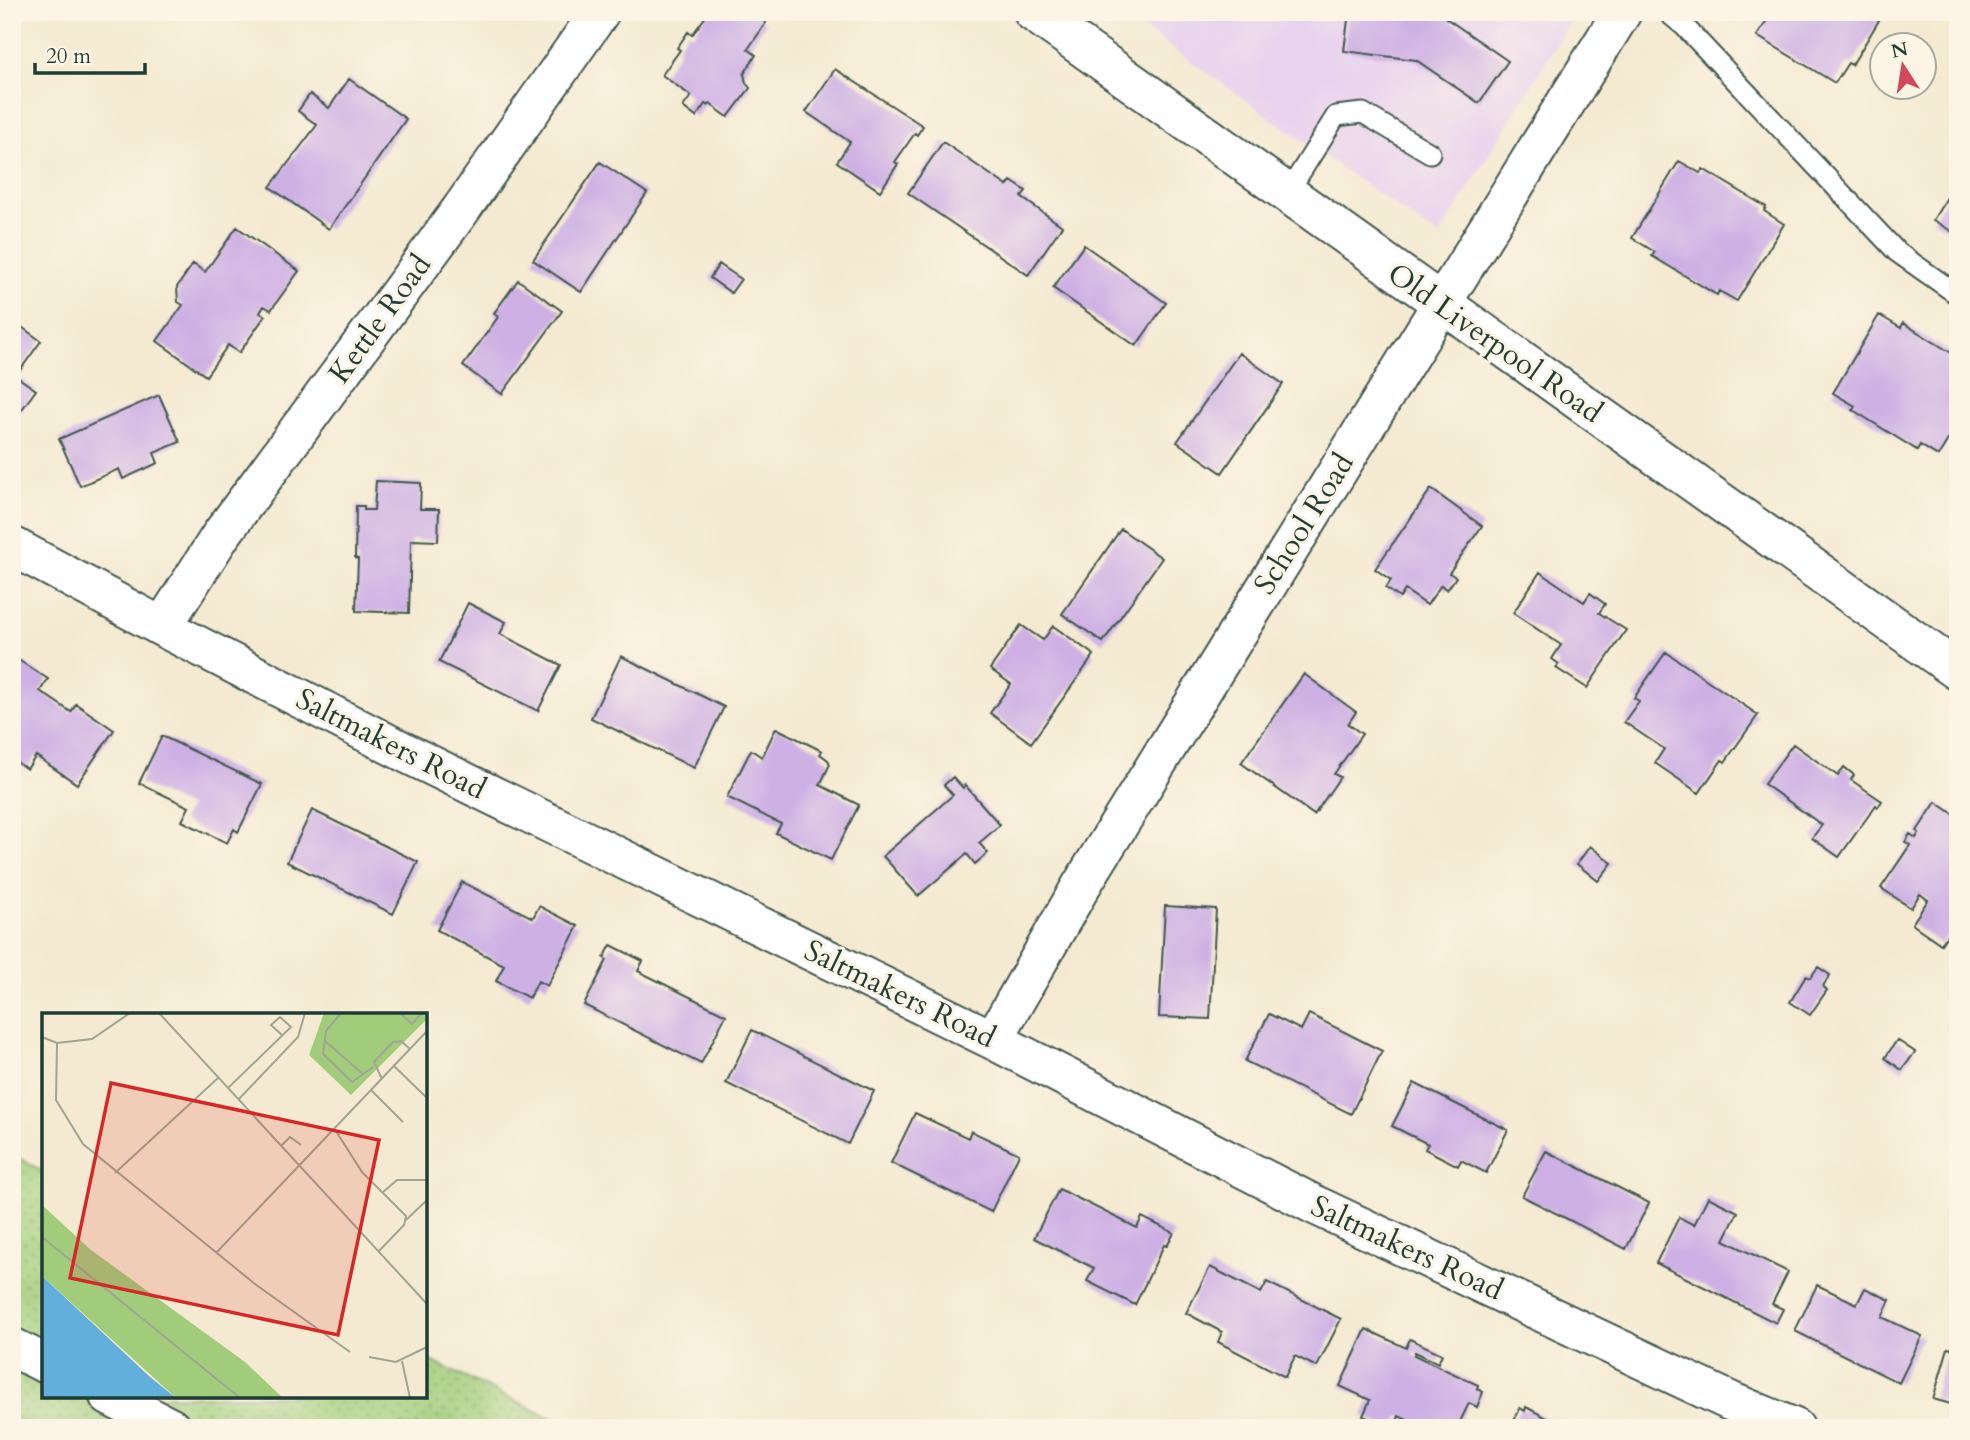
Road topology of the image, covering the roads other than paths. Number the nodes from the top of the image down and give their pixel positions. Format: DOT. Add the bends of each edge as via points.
graph roads {
  1 [pos="600,12"];
  2 [pos="1033,12"];
  3 [pos="1622,12"];
  4 [pos="1667,12"];
  5 [pos="1430,153"];
  6 [pos="1287,194"];
  7 [pos="1958,295"];
  8 [pos="1440,304"];
  9 [pos="12,546"];
  10 [pos="162,627"];
  11 [pos="1958,671"];
  12 [pos="993,1040"];
  13 [pos="12,1347"];
  14 [pos="42,1362"];
  15 [pos="113,1398"];
  16 [pos="171,1428"];
  17 [pos="1795,1428"];
  1 -- 10 [label="street, Kettle Road" via="221,535"];
  2 -- 6 [label="street, Old Liverpool Road"];
  3 -- 8 [label="street, School Road"];
  4 -- 7 [label="lane" via="1897,252"];
  5 -- 6 [label="lane" via="1363,113 1336,116"];
  6 -- 8 [label="street, Old Liverpool Road"];
  8 -- 11 [label="street, Old Liverpool Road"];
  8 -- 12 [label="street, School Road" via="1081,886"];
  9 -- 10 [label="street, Saltmakers Road"];
  10 -- 12 [label="street, Saltmakers Road" via="410,755"];
  12 -- 17 [label="street, Saltmakers Road" via="1315,1205"];
  13 -- 14 [label="street"];
  15 -- 16 [label="street"];
}
